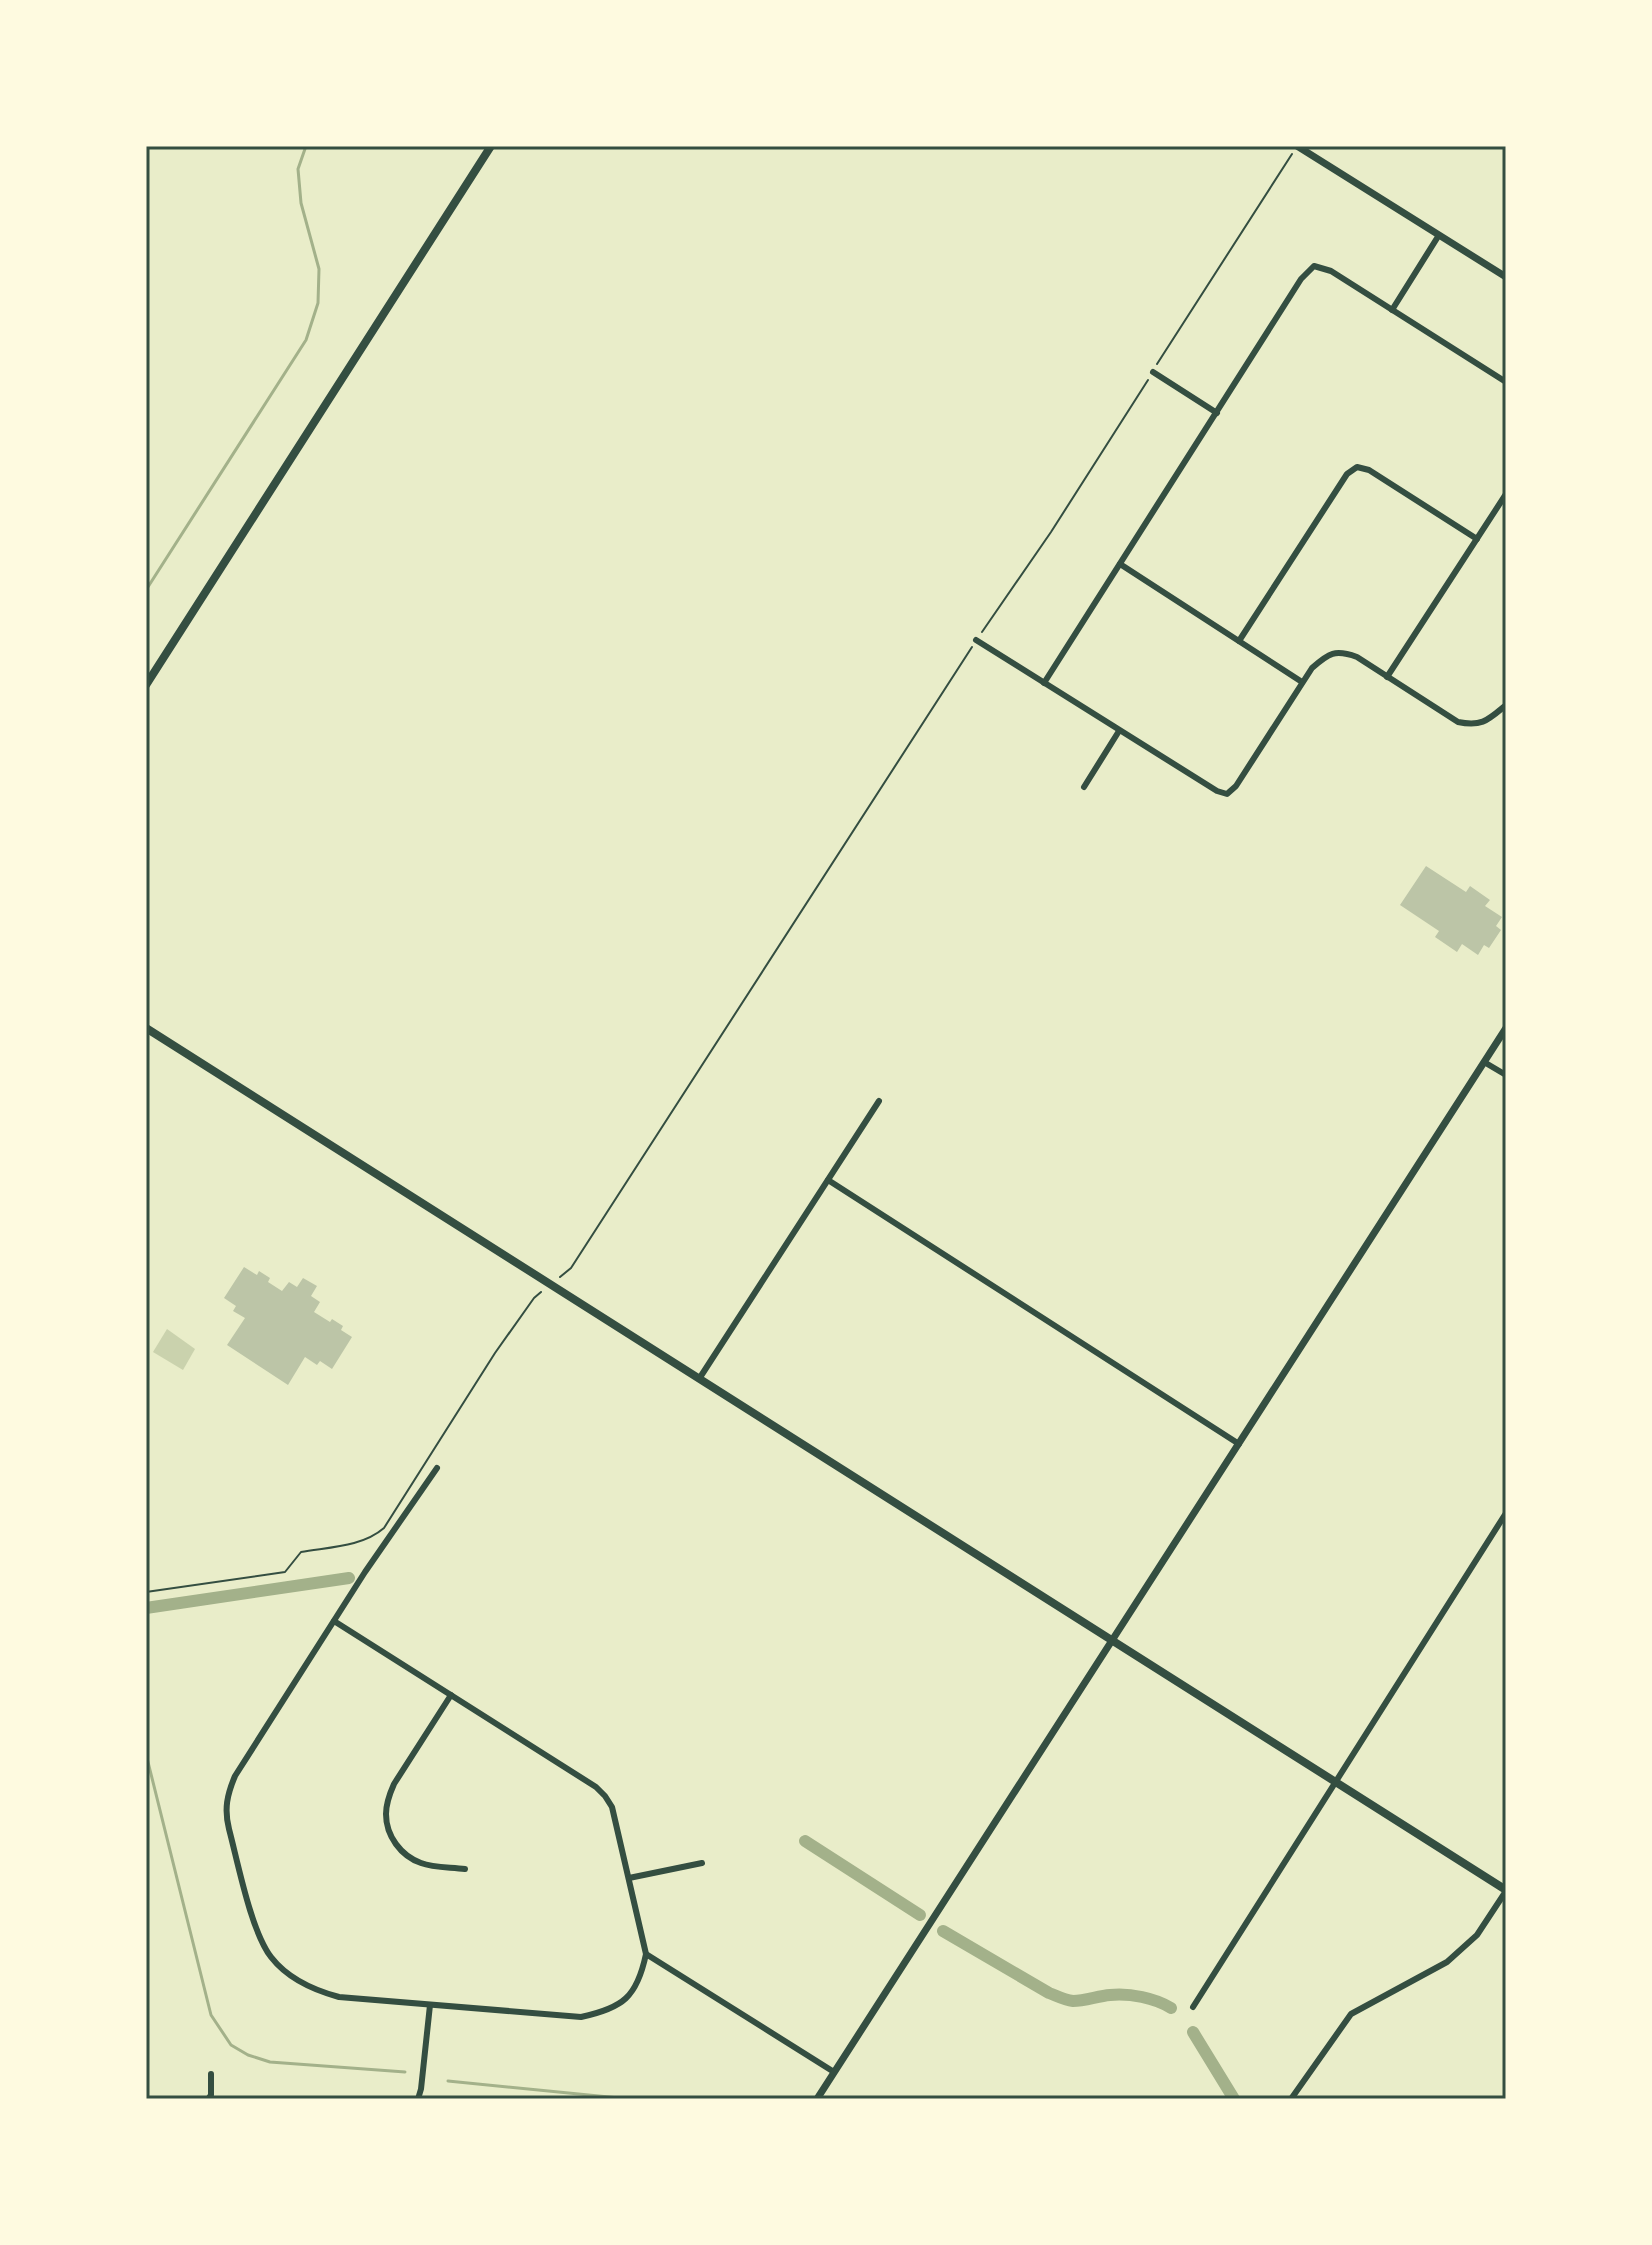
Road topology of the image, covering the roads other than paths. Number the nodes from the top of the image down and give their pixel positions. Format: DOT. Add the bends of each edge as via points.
graph roads {
  1 [pos="491,146"];
  2 [pos="1297,146"];
  3 [pos="1439,235"];
  4 [pos="1506,277"];
  5 [pos="1392,310"];
  6 [pos="1153,372"];
  7 [pos="1506,382"];
  8 [pos="1217,413"];
  9 [pos="1506,494"];
  10 [pos="1477,539"];
  11 [pos="1120,564"];
  12 [pos="976,640"];
  13 [pos="1239,641"];
  14 [pos="1387,677"];
  15 [pos="1302,682"];
  16 [pos="1044,683"];
  17 [pos="146,685"];
  18 [pos="1506,705"];
  19 [pos="1119,731"];
  20 [pos="1084,787"];
  21 [pos="146,1028"];
  22 [pos="1506,1028"];
  23 [pos="1484,1062"];
  24 [pos="1506,1075"];
  25 [pos="879,1101"];
  26 [pos="828,1180"];
  27 [pos="699,1379"];
  28 [pos="1239,1444"];
  29 [pos="437,1468"];
  30 [pos="1506,1513"];
  31 [pos="334,1621"];
  32 [pos="1113,1639"];
  33 [pos="451,1695"];
  34 [pos="1335,1782"];
  35 [pos="702,1863"];
  36 [pos="465,1869"];
  37 [pos="629,1878"];
  38 [pos="1506,1890"];
  39 [pos="646,1954"];
  40 [pos="430,2005"];
  41 [pos="1193,2007"];
  42 [pos="834,2072"];
  43 [pos="211,2074"];
  44 [pos="208,2099"];
  45 [pos="418,2099"];
  46 [pos="817,2099"];
  47 [pos="1291,2099"];
  1 -- 17 [label="main road"];
  2 -- 3 [label="street"];
  3 -- 4 [label="street"];
  3 -- 5 [label="street"];
  5 -- 7 [label="street"];
  5 -- 8 [label="street" via="1314,266"];
  6 -- 8 [label="street"];
  8 -- 11 [label="street"];
  9 -- 10 [label="street"];
  10 -- 13 [label="street" via="1357,467 1347,474"];
  10 -- 14 [label="street"];
  11 -- 13 [label="street"];
  11 -- 16 [label="street"];
  12 -- 16 [label="street"];
  13 -- 15 [label="street"];
  14 -- 15 [label="street" via="1341,652 1326,656"];
  14 -- 18 [label="street" via="1458,722 1487,721"];
  15 -- 19 [label="street" via="1227,794"];
  16 -- 19 [label="street"];
  19 -- 20 [label="street"];
  21 -- 27 [label="main road"];
  22 -- 23 [label="street"];
  23 -- 24 [label="street"];
  23 -- 28 [label="street"];
  25 -- 26 [label="street"];
  26 -- 27 [label="street"];
  26 -- 28 [label="street"];
  27 -- 32 [label="main road"];
  28 -- 32 [label="street"];
  29 -- 31 [label="street"];
  30 -- 34 [label="street"];
  31 -- 33 [label="street"];
  31 -- 40 [label="street" via="235,1776 225,1813 255,1925 271,1957 318,1991"];
  32 -- 34 [label="main road"];
  32 -- 42 [label="street"];
  33 -- 36 [label="street" via="394,1784 386,1815 389,1831 407,1857 424,1865"];
  33 -- 37 [label="street" via="605,1796"];
  34 -- 38 [label="main road"];
  34 -- 41 [label="street"];
  35 -- 37 [label="street"];
  37 -- 39 [label="street"];
  38 -- 47 [label="street" via="1477,1935 1447,1962 1351,2014"];
  39 -- 40 [label="street" via="642,1975 631,1991 605,2012 581,2017"];
  39 -- 42 [label="street"];
  40 -- 45 [label="street"];
  42 -- 46 [label="street"];
  43 -- 44 [label="street"];
}
